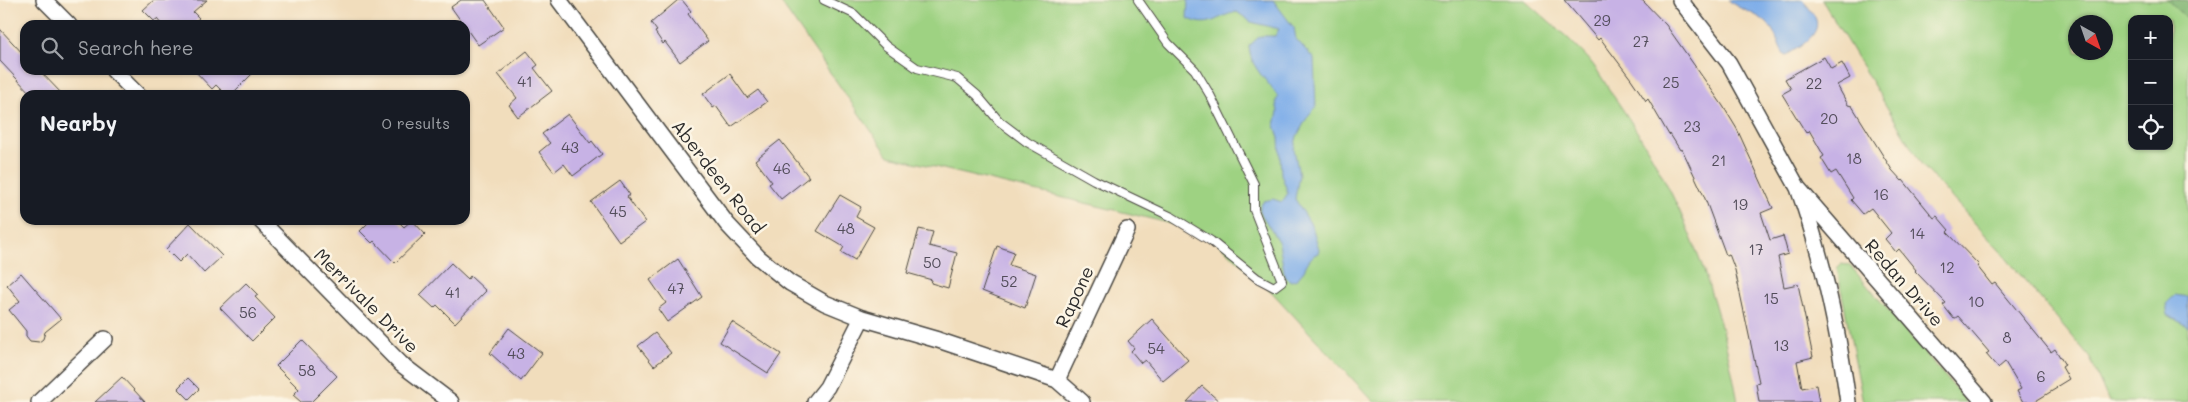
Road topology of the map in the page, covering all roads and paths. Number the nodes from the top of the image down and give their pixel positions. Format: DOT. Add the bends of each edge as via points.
graph roads {
  1 [pos="44,0"];
  2 [pos="559,0"];
  3 [pos="824,0"];
  4 [pos="1138,0"];
  5 [pos="1680,0"];
  6 [pos="64,20"];
  7 [pos="118,75"];
  8 [pos="133,90"];
  9 [pos="1798,188"];
  10 [pos="265,225"];
  11 [pos="1127,230"];
  12 [pos="862,318"];
  13 [pos="105,339"];
  14 [pos="1057,380"];
  15 [pos="39,402"];
  16 [pos="451,402"];
  17 [pos="816,402"];
  18 [pos="1082,402"];
  19 [pos="1848,402"];
  20 [pos="1984,402"];
  1 -- 6 [label="street"];
  2 -- 12 [label="street, Aberdeen Road" via="727,224 758,257 790,283 825,303"];
  3 -- 4 [label="lane" via="854,14 886,46 917,68 957,78 977,95 999,122 1026,142 1094,180 1172,217 1274,287 1282,281 1254,210 1254,184 1195,70 1168,42"];
  5 -- 9 [label="street, Redan Drive" via="1729,62"];
  7 -- 8 [label="street"];
  9 -- 19 [label="street, Redan Drive" via="1820,254"];
  9 -- 20 [label="street, Redan Drive"];
  10 -- 16 [label="street, Merrivale Drive" via="401,364"];
  11 -- 14 [label="street, Rapone"];
  12 -- 14 [label="street, Aberdeen Road"];
  12 -- 17 [label="street"];
  13 -- 15 [label="street"];
  14 -- 18 [label="street, Aberdeen Road"];
}
